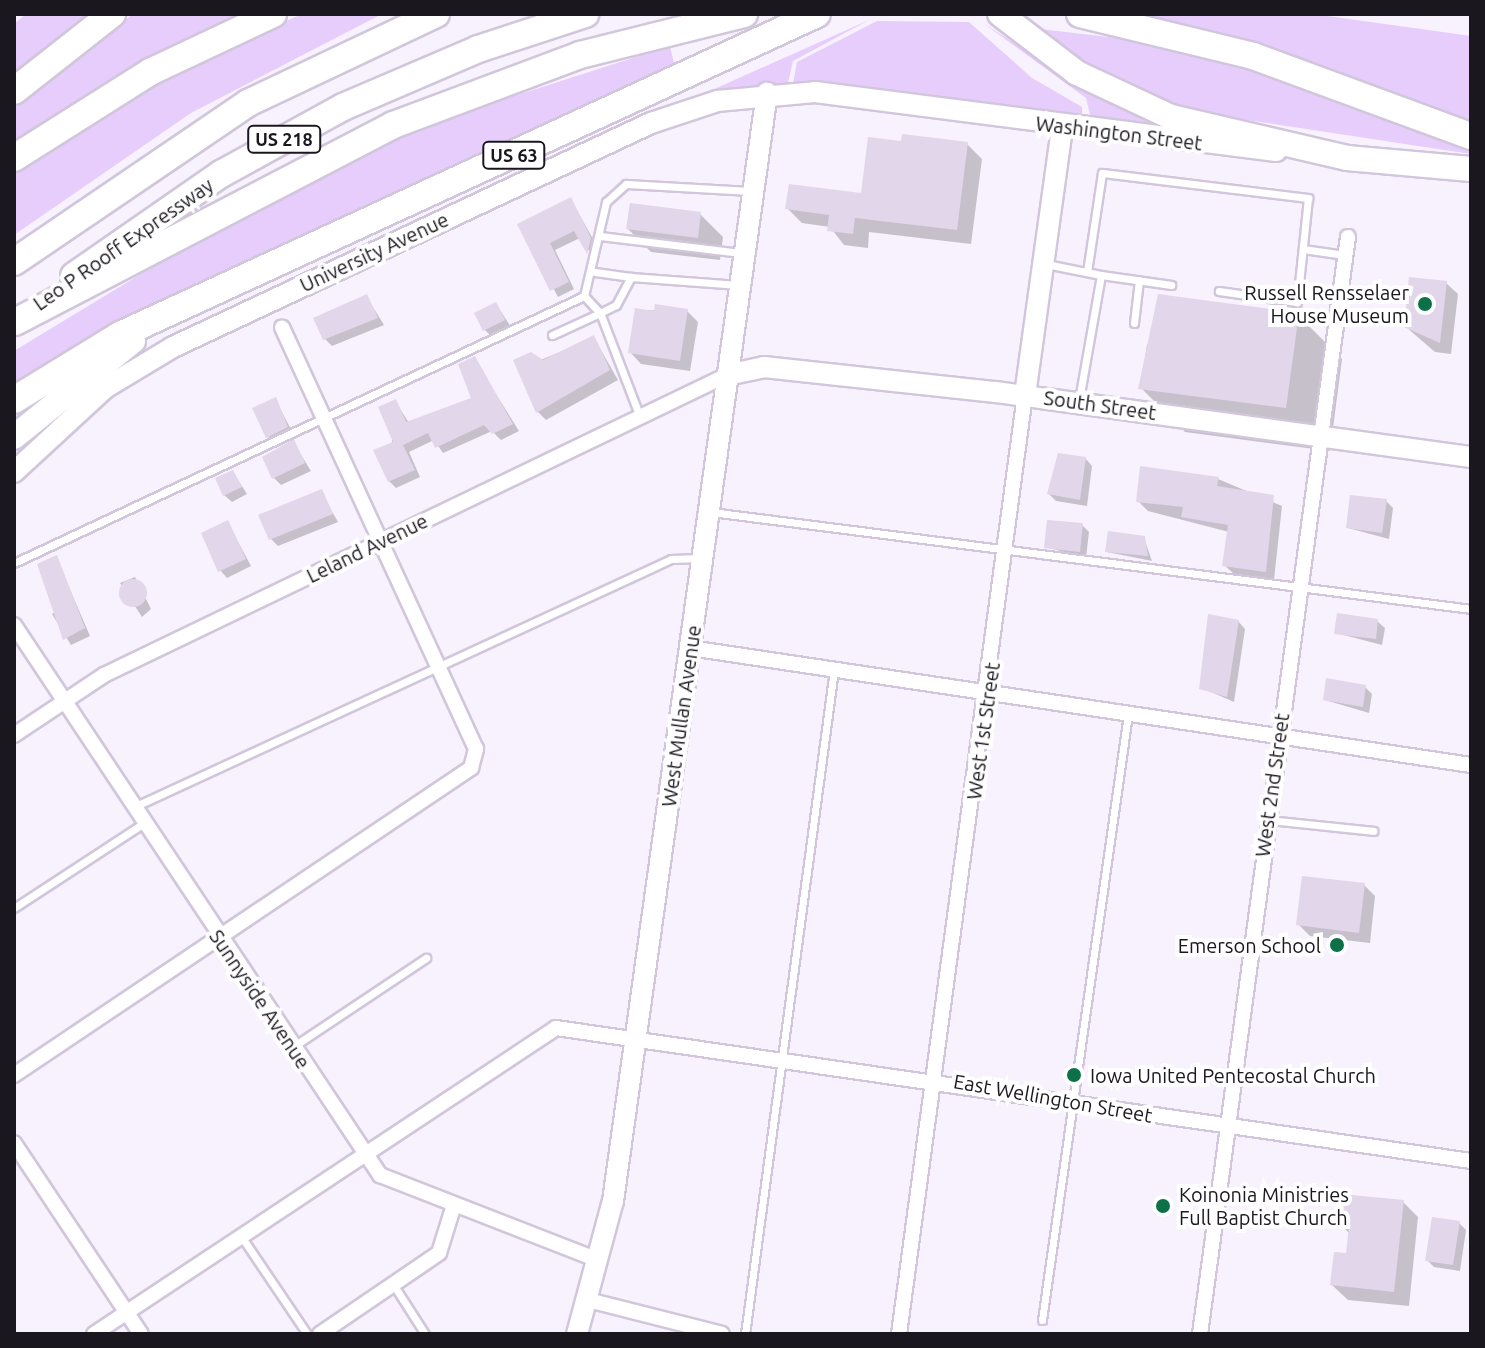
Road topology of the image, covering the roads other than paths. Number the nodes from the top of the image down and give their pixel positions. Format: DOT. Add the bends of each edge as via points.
graph roads {
  1 [pos="112,14"];
  2 [pos="273,14"];
  3 [pos="436,14"];
  4 [pos="585,14"];
  5 [pos="744,14"];
  6 [pos="817,14"];
  7 [pos="1000,14"];
  8 [pos="1087,15"];
  9 [pos="14,91"];
  10 [pos="767,93"];
  11 [pos="1062,128"];
  12 [pos="1471,136"];
  13 [pos="14,158"];
  14 [pos="1347,158"];
  15 [pos="1471,169"];
  16 [pos="754,192"];
  17 [pos="600,236"];
  18 [pos="1348,237"];
  19 [pos="1303,249"];
  20 [pos="745,254"];
  21 [pos="1345,255"];
  22 [pos="14,262"];
  23 [pos="1043,264"];
  24 [pos="595,272"];
  25 [pos="1087,272"];
  26 [pos="1101,275"];
  27 [pos="248,277"];
  28 [pos="631,277"];
  29 [pos="1139,280"];
  30 [pos="741,285"];
  31 [pos="1171,285"];
  32 [pos="1219,291"];
  33 [pos="584,296"];
  34 [pos="600,313"];
  35 [pos="15,322"];
  36 [pos="1134,323"];
  37 [pos="282,328"];
  38 [pos="552,335"];
  39 [pos="727,375"];
  40 [pos="1025,395"];
  41 [pos="14,400"];
  42 [pos="1079,402"];
  43 [pos="640,417"];
  44 [pos="323,419"];
  45 [pos="1319,436"];
  46 [pos="14,437"];
  47 [pos="1471,457"];
  48 [pos="14,472"];
  49 [pos="709,512"];
  50 [pos="380,542"];
  51 [pos="1006,547"];
  52 [pos="702,558"];
  53 [pos="14,563"];
  54 [pos="1299,586"];
  55 [pos="1471,609"];
  56 [pos="14,625"];
  57 [pos="690,648"];
  58 [pos="436,664"];
  59 [pos="834,667"];
  60 [pos="989,689"];
  61 [pos="64,701"];
  62 [pos="1128,711"];
  63 [pos="14,735"];
  64 [pos="1278,736"];
  65 [pos="1471,765"];
  66 [pos="134,807"];
  67 [pos="1267,819"];
  68 [pos="144,823"];
  69 [pos="1373,831"];
  70 [pos="14,908"];
  71 [pos="219,937"];
  72 [pos="426,958"];
  73 [pos="635,1044"];
  74 [pos="292,1047"];
  75 [pos="781,1057"];
  76 [pos="14,1075"];
  77 [pos="935,1077"];
  78 [pos="1073,1101"];
  79 [pos="1224,1127"];
  80 [pos="14,1143"];
  81 [pos="364,1155"];
  82 [pos="1471,1161"];
  83 [pos="453,1208"];
  84 [pos="241,1236"];
  85 [pos="598,1260"];
  86 [pos="393,1284"];
  87 [pos="588,1300"];
  88 [pos="126,1312"];
  89 [pos="1042,1320"];
  90 [pos="94,1334"];
  91 [pos="141,1334"];
  92 [pos="307,1334"];
  93 [pos="320,1334"];
  94 [pos="425,1334"];
  95 [pos="577,1334"];
  96 [pos="722,1334"];
  97 [pos="745,1334"];
  98 [pos="899,1334"];
  99 [pos="1200,1334"];
  1 -- 9 [label="highway"];
  2 -- 13 [label="highway" via="150,72"];
  3 -- 22 [label="highway, US 218" via="248,103"];
  4 -- 35 [label="highway, Leo P Rooff Expressway / US 218" via="402,79 275,143 153,218"];
  5 -- 35 [label="highway" via="668,29 393,125"];
  6 -- 27 [label="highway, US 63"];
  7 -- 14 [label="main road" via="1077,73 1171,117"];
  8 -- 12 [label="highway" via="1253,56"];
  10 -- 11 [label="street, Washington Street" via="859,97"];
  10 -- 16 [label="street, West Mullan Avenue"];
  10 -- 48 [label="street, University Avenue" via="651,123 173,347 105,388"];
  11 -- 14 [label="street, Washington Street"];
  11 -- 23 [label="street, West 1st Street"];
  14 -- 15 [label="main road, Washington Street"];
  16 -- 17 [label="lane" via="637,179 606,202"];
  16 -- 20 [label="street, West Mullan Avenue"];
  17 -- 20 [label="lane"];
  17 -- 24 [label="lane"];
  18 -- 21 [label="street, West 2nd Street"];
  19 -- 21 [label="lane"];
  19 -- 25 [label="lane" via="1308,198 1102,173"];
  19 -- 32 [label="lane" via="1297,302"];
  20 -- 30 [label="street, West Mullan Avenue"];
  21 -- 45 [label="street, West 2nd Street"];
  23 -- 25 [label="lane"];
  23 -- 40 [label="street, West 1st Street"];
  24 -- 28 [label="lane"];
  24 -- 33 [label="lane"];
  25 -- 26 [label="lane"];
  26 -- 29 [label="lane"];
  26 -- 42 [label="lane"];
  27 -- 41 [label="highway" via="120,335"];
  27 -- 46 [label="main road, US 63" via="94,367"];
  28 -- 30 [label="lane"];
  28 -- 34 [label="lane" via="616,305"];
  29 -- 31 [label="lane"];
  29 -- 36 [label="lane"];
  30 -- 39 [label="street, West Mullan Avenue"];
  33 -- 34 [label="lane"];
  33 -- 44 [label="lane"];
  34 -- 38 [label="lane"];
  34 -- 43 [label="lane"];
  37 -- 44 [label="street"];
  39 -- 40 [label="street, South Street" via="764,367"];
  39 -- 43 [label="street, Leland Avenue"];
  39 -- 49 [label="street, West Mullan Avenue"];
  40 -- 42 [label="street, South Street"];
  40 -- 51 [label="street, West 1st Street"];
  42 -- 45 [label="street, South Street"];
  43 -- 50 [label="street, Leland Avenue"];
  44 -- 50 [label="street"];
  44 -- 53 [label="lane"];
  45 -- 47 [label="street, South Street"];
  45 -- 54 [label="street, West 2nd Street"];
  49 -- 51 [label="lane"];
  49 -- 52 [label="street, West Mullan Avenue"];
  50 -- 58 [label="street"];
  50 -- 61 [label="street, Leland Avenue"];
  51 -- 54 [label="lane"];
  51 -- 60 [label="street, West 1st Street"];
  52 -- 57 [label="street, West Mullan Avenue"];
  52 -- 58 [label="lane" via="672,558"];
  54 -- 55 [label="lane"];
  54 -- 64 [label="street, West 2nd Street"];
  56 -- 61 [label="street, Sunnyside Avenue"];
  57 -- 59 [label="street"];
  57 -- 73 [label="street, West Mullan Avenue"];
  58 -- 66 [label="lane"];
  58 -- 71 [label="street" via="476,749 471,768"];
  59 -- 60 [label="street"];
  59 -- 75 [label="lane"];
  60 -- 62 [label="street"];
  60 -- 77 [label="street, West 1st Street"];
  61 -- 63 [label="street, Leland Avenue"];
  61 -- 66 [label="street, Sunnyside Avenue"];
  62 -- 64 [label="street"];
  62 -- 78 [label="lane"];
  64 -- 65 [label="street"];
  64 -- 67 [label="street, West 2nd Street"];
  66 -- 68 [label="street, Sunnyside Avenue"];
  67 -- 69 [label="lane"];
  67 -- 79 [label="street, West 2nd Street"];
  68 -- 70 [label="lane"];
  68 -- 71 [label="street, Sunnyside Avenue"];
  71 -- 74 [label="street, Sunnyside Avenue"];
  71 -- 76 [label="street"];
  72 -- 74 [label="lane"];
  73 -- 75 [label="street, East Wellington Street"];
  73 -- 81 [label="street, East Wellington Street" via="556,1028"];
  73 -- 85 [label="street, West Mullan Avenue"];
  74 -- 81 [label="street, Sunnyside Avenue"];
  75 -- 77 [label="street, East Wellington Street"];
  75 -- 97 [label="lane"];
  77 -- 78 [label="street, East Wellington Street"];
  77 -- 98 [label="street, West 1st Street"];
  78 -- 79 [label="street, East Wellington Street"];
  78 -- 89 [label="lane"];
  79 -- 82 [label="street, East Wellington Street"];
  79 -- 99 [label="street, West 2nd Street"];
  80 -- 88 [label="street"];
  81 -- 83 [label="street, Sunnyside Avenue" via="393,1185"];
  81 -- 84 [label="street, East Wellington Street"];
  83 -- 85 [label="street, Sunnyside Avenue"];
  83 -- 86 [label="street" via="439,1253"];
  84 -- 88 [label="street, East Wellington Street"];
  84 -- 92 [label="lane"];
  85 -- 87 [label="street, West Mullan Avenue"];
  86 -- 93 [label="street"];
  86 -- 94 [label="lane"];
  87 -- 95 [label="street, West Mullan Avenue"];
  87 -- 96 [label="street"];
  88 -- 90 [label="street, East Wellington Street"];
  88 -- 91 [label="street"];
}
